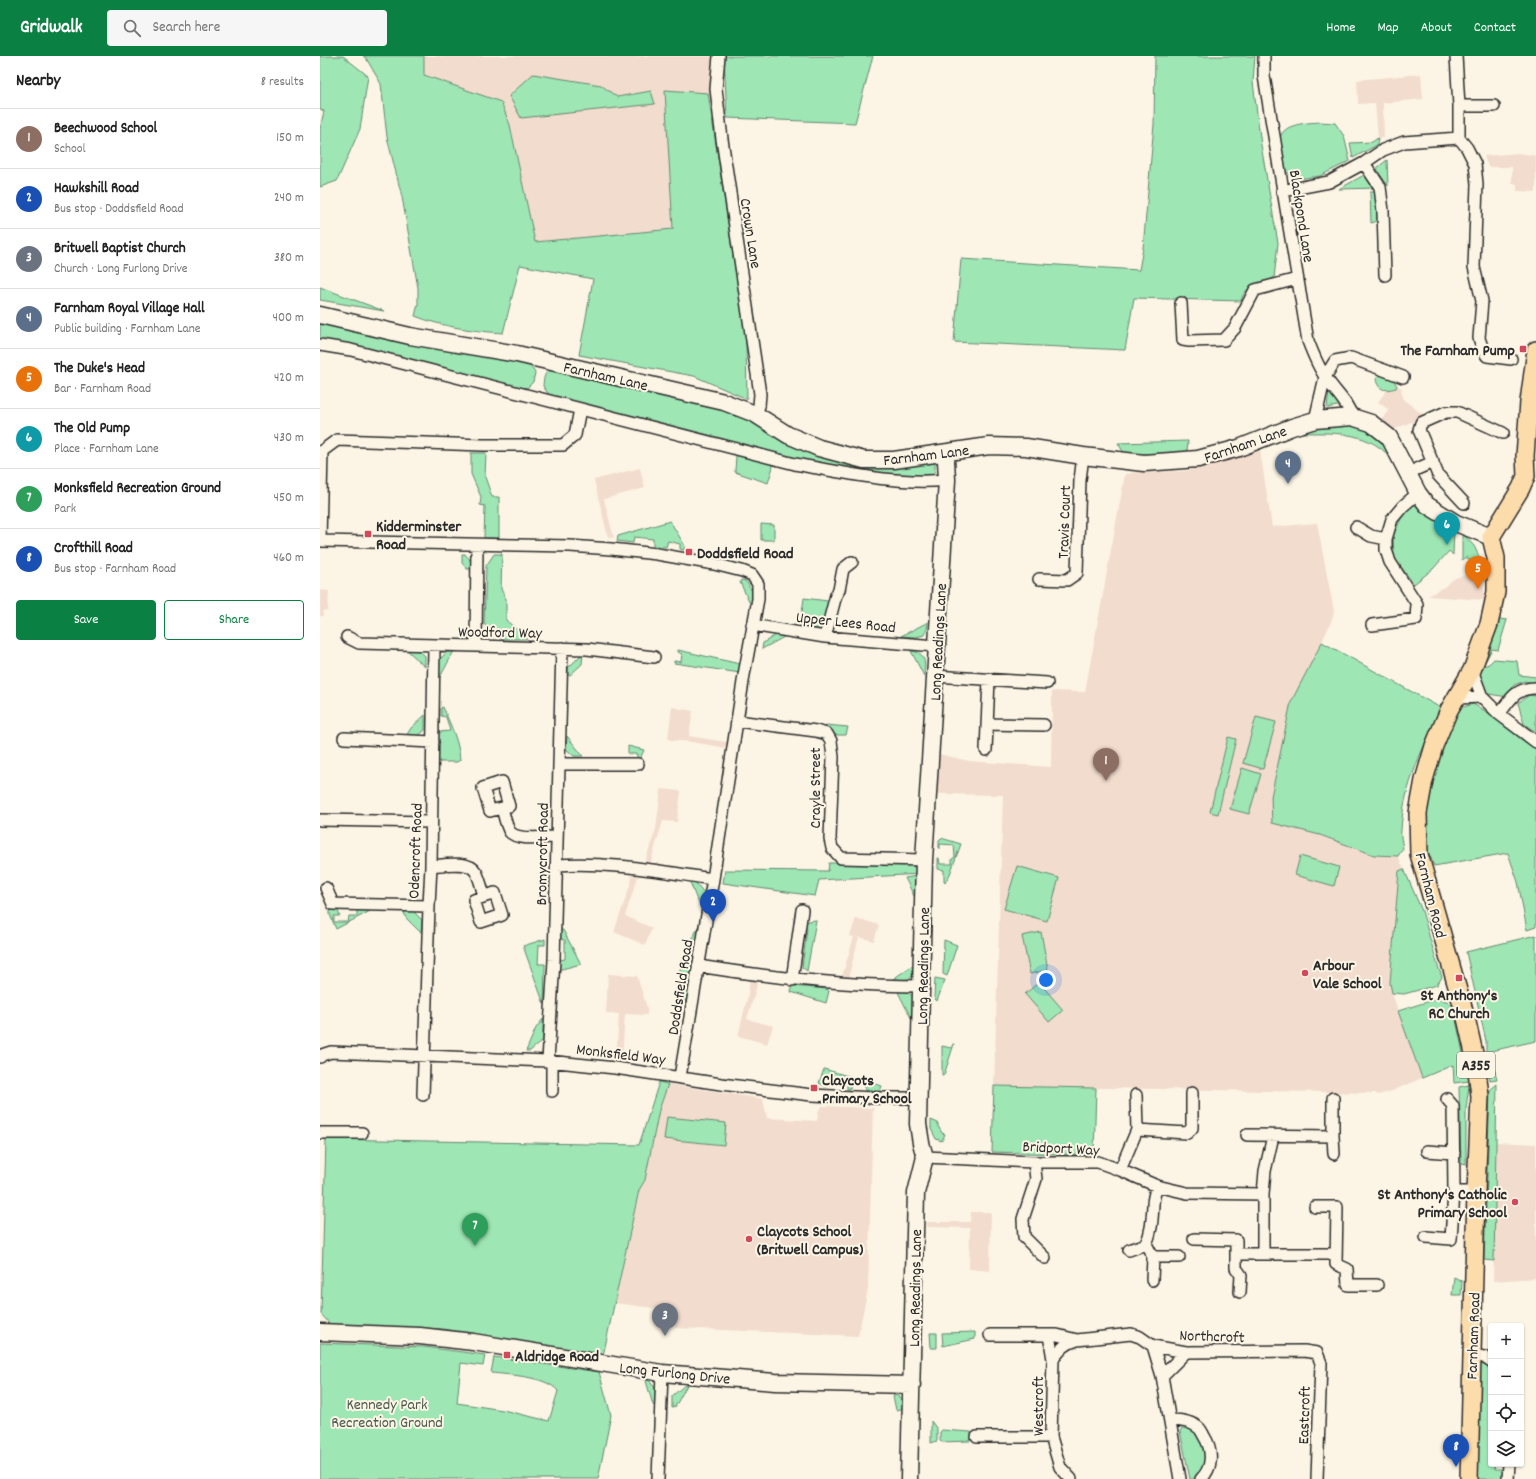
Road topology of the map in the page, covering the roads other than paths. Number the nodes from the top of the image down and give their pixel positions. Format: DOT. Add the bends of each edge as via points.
graph roads {
  1 [pos="719,56"];
  2 [pos="1264,56"];
  3 [pos="1456,56"];
  4 [pos="1459,106"];
  5 [pos="1494,106"];
  6 [pos="1458,138"];
  7 [pos="1364,163"];
  8 [pos="1282,191"];
  9 [pos="1385,275"];
  10 [pos="1297,279"];
  11 [pos="1181,303"];
  12 [pos="320,315"];
  13 [pos="320,345"];
  14 [pos="1536,350"];
  15 [pos="1511,359"];
  16 [pos="1325,377"];
  17 [pos="1403,377"];
  18 [pos="580,409"];
  19 [pos="755,414"];
  20 [pos="1352,417"];
  21 [pos="1315,420"];
  22 [pos="1503,433"];
  23 [pos="942,453"];
  24 [pos="1083,456"];
  25 [pos="1433,462"];
  26 [pos="1408,473"];
  27 [pos="1531,476"];
  28 [pos="947,480"];
  29 [pos="1418,493"];
  30 [pos="1464,503"];
  31 [pos="1356,527"];
  32 [pos="1491,537"];
  33 [pos="1386,539"];
  34 [pos="320,541"];
  35 [pos="477,545"];
  36 [pos="852,562"];
  37 [pos="1039,579"];
  38 [pos="752,625"];
  39 [pos="1372,625"];
  40 [pos="347,637"];
  41 [pos="825,637"];
  42 [pos="434,645"];
  43 [pos="476,646"];
  44 [pos="936,646"];
  45 [pos="562,648"];
  46 [pos="654,657"];
  47 [pos="1472,670"];
  48 [pos="934,676"];
  49 [pos="989,679"];
  50 [pos="1047,683"];
  51 [pos="1536,688"];
  52 [pos="1482,697"];
  53 [pos="1457,698"];
  54 [pos="1499,714"];
  55 [pos="736,721"];
  56 [pos="988,724"];
  57 [pos="1044,725"];
  58 [pos="344,738"];
  59 [pos="433,742"];
  60 [pos="1536,742"];
  61 [pos="986,750"];
  62 [pos="559,764"];
  63 [pos="638,764"];
  64 [pos="502,808"];
  65 [pos="320,820"];
  66 [pos="431,822"];
  67 [pos="556,837"];
  68 [pos="924,860"];
  69 [pos="557,865"];
  70 [pos="431,866"];
  71 [pos="713,879"];
  72 [pos="326,888"];
  73 [pos="484,896"];
  74 [pos="429,906"];
  75 [pos="802,910"];
  76 [pos="698,966"];
  77 [pos="792,980"];
  78 [pos="922,986"];
  79 [pos="320,1057"];
  80 [pos="425,1057"];
  81 [pos="550,1061"];
  82 [pos="680,1077"];
  83 [pos="552,1091"];
  84 [pos="1192,1093"];
  85 [pos="423,1095"];
  86 [pos="1136,1095"];
  87 [pos="919,1098"];
  88 [pos="1333,1098"];
  89 [pos="1447,1099"];
  90 [pos="1137,1130"];
  91 [pos="320,1133"];
  92 [pos="362,1133"];
  93 [pos="1247,1135"];
  94 [pos="1273,1136"];
  95 [pos="1333,1136"];
  96 [pos="1427,1151"];
  97 [pos="1454,1153"];
  98 [pos="1334,1154"];
  99 [pos="925,1157"];
  100 [pos="1034,1162"];
  101 [pos="1120,1170"];
  102 [pos="1157,1186"];
  103 [pos="1454,1192"];
  104 [pos="1476,1192"];
  105 [pos="1263,1194"];
  106 [pos="1315,1207"];
  107 [pos="1426,1237"];
  108 [pos="1194,1239"];
  109 [pos="1146,1244"];
  110 [pos="1129,1250"];
  111 [pos="1236,1254"];
  112 [pos="1263,1254"];
  113 [pos="1336,1254"];
  114 [pos="1153,1257"];
  115 [pos="1179,1257"];
  116 [pos="1045,1258"];
  117 [pos="1152,1280"];
  118 [pos="1377,1285"];
  119 [pos="1240,1292"];
  120 [pos="320,1332"];
  121 [pos="990,1335"];
  122 [pos="1049,1335"];
  123 [pos="1077,1340"];
  124 [pos="1152,1346"];
  125 [pos="1186,1352"];
  126 [pos="1317,1353"];
  127 [pos="1472,1354"];
  128 [pos="1053,1359"];
  129 [pos="1488,1360"];
  130 [pos="662,1374"];
  131 [pos="1162,1376"];
  132 [pos="912,1385"];
  133 [pos="1170,1420"];
  134 [pos="977,1437"];
  135 [pos="1052,1437"];
  136 [pos="1509,1467"];
  137 [pos="658,1479"];
  138 [pos="909,1479"];
  139 [pos="1071,1479"];
  140 [pos="1180,1479"];
  141 [pos="1201,1479"];
  142 [pos="1317,1479"];
  143 [pos="1469,1479"];
  144 [pos="1508,1479"];
  1 -- 19 [label="street, Crown Lane" via="716,89 722,139 760,394"];
  2 -- 8 [label="street, Blackpond Lane" via="1264,76"];
  3 -- 4 [label="street"];
  4 -- 5 [label="street"];
  4 -- 6 [label="street"];
  6 -- 7 [label="street" via="1404,142 1383,150"];
  6 -- 15 [label="street" via="1468,148 1475,164 1477,184 1474,267 1482,301 1479,338 1484,360"];
  7 -- 8 [label="street" via="1329,182"];
  7 -- 9 [label="street" via="1380,186"];
  8 -- 10 [label="street, Blackpond Lane"];
  10 -- 11 [label="street" via="1255,290 1235,328 1224,340 1183,340"];
  10 -- 16 [label="street, Blackpond Lane" via="1308,341"];
  12 -- 19 [label="street, Farnham Lane" via="410,336 517,354 724,402"];
  13 -- 18 [label="street" via="351,350"];
  14 -- 27 [label="main road" via="1525,456"];
  16 -- 17 [label="street" via="1335,361 1351,358"];
  16 -- 20 [label="street, Blackpond Lane" via="1350,409"];
  16 -- 21 [label="street"];
  18 -- 28 [label="street" via="795,464 860,476 926,482"];
  18 -- 34 [label="street" via="575,434 564,445 337,440 322,451"];
  19 -- 23 [label="street, Farnham Lane" via="818,448 864,460 894,460"];
  20 -- 21 [label="street, Farnham Lane"];
  20 -- 26 [label="street, Farnham Lane" via="1370,423 1389,437"];
  21 -- 24 [label="street, Farnham Lane" via="1292,426 1239,448 1198,459 1144,463"];
  22 -- 25 [label="street" via="1457,412 1446,412 1421,423 1419,430"];
  23 -- 24 [label="street, Farnham Lane" via="989,446 1026,447"];
  23 -- 28 [label="street, Long Readings Lane" via="946,460"];
  24 -- 37 [label="street, Travis Court" via="1077,573 1067,580"];
  25 -- 26 [label="street"];
  25 -- 30 [label="street" via="1438,475"];
  26 -- 29 [label="street, Farnham Lane"];
  27 -- 32 [label="main road"];
  28 -- 44 [label="street, Long Readings Lane"];
  29 -- 32 [label="street, Farnham Lane" via="1427,505 1456,523"];
  29 -- 33 [label="street" via="1392,520"];
  31 -- 33 [label="street" via="1371,536"];
  32 -- 47 [label="main road, Farnham Road / A355" via="1496,558 1496,592 1489,624"];
  33 -- 39 [label="street" via="1390,562 1417,604 1416,619"];
  34 -- 35 [label="street, Doddsfield Road"];
  35 -- 38 [label="street, Doddsfield Road" via="612,549 657,554 742,571 752,575 758,584 758,600"];
  35 -- 43 [label="street"];
  36 -- 41 [label="street" via="843,569"];
  38 -- 41 [label="street, Upper Lees Road"];
  38 -- 55 [label="street, Doddsfield Road"];
  40 -- 42 [label="street, Woodford Way" via="360,643"];
  41 -- 44 [label="street, Upper Lees Road"];
  42 -- 43 [label="street, Woodford Way"];
  42 -- 59 [label="street, Odencroft Road"];
  43 -- 45 [label="street, Woodford Way"];
  44 -- 48 [label="street, Long Readings Lane"];
  45 -- 46 [label="street, Woodford Way"];
  45 -- 62 [label="street, Bromycroft Road"];
  47 -- 52 [label="street"];
  47 -- 53 [label="main road, Farnham Road / A355"];
  48 -- 49 [label="street"];
  48 -- 68 [label="street, Long Readings Lane"];
  49 -- 50 [label="street"];
  49 -- 56 [label="street"];
  51 -- 54 [label="street" via="1525,688 1516,693"];
  52 -- 53 [label="street"];
  52 -- 54 [label="street"];
  53 -- 104 [label="main road, Farnham Road / A355" via="1437,739 1424,780 1418,813 1419,854 1476,1062 1480,1096"];
  54 -- 60 [label="street"];
  55 -- 68 [label="street, Crayle Street" via="827,734 831,741 833,757 830,839 832,848 841,858"];
  55 -- 71 [label="street, Doddsfield Road"];
  56 -- 57 [label="street"];
  56 -- 61 [label="street"];
  58 -- 59 [label="street"];
  59 -- 66 [label="street, Odencroft Road"];
  62 -- 63 [label="street"];
  62 -- 67 [label="street, Bromycroft Road"];
  64 -- 67 [label="street" via="510,831 514,835"];
  65 -- 66 [label="street"];
  66 -- 70 [label="street, Odencroft Road"];
  67 -- 69 [label="street, Bromycroft Road"];
  68 -- 78 [label="street, Long Readings Lane"];
  69 -- 71 [label="street" via="632,868"];
  69 -- 81 [label="street, Bromycroft Road"];
  70 -- 73 [label="street" via="458,864 471,867 476,872"];
  70 -- 74 [label="street, Odencroft Road"];
  71 -- 76 [label="street, Doddsfield Road"];
  72 -- 74 [label="street" via="333,904"];
  74 -- 80 [label="street, Odencroft Road"];
  75 -- 77 [label="street"];
  76 -- 77 [label="street"];
  76 -- 82 [label="street, Doddsfield Road"];
  77 -- 78 [label="street"];
  78 -- 87 [label="street, Long Readings Lane"];
  79 -- 80 [label="street, Monksfield Way" via="331,1052"];
  80 -- 81 [label="street, Monksfield Way"];
  80 -- 85 [label="street, Odencroft Road"];
  81 -- 82 [label="street, Monksfield Way"];
  81 -- 83 [label="street, Bromycroft Road"];
  82 -- 87 [label="street, Monksfield Way" via="812,1095"];
  84 -- 90 [label="street" via="1192,1128 1187,1132"];
  86 -- 90 [label="street"];
  87 -- 99 [label="street, Long Readings Lane" via="918,1124"];
  88 -- 95 [label="street"];
  89 -- 97 [label="street" via="1453,1106"];
  90 -- 101 [label="street"];
  91 -- 92 [label="street"];
  93 -- 94 [label="street"];
  94 -- 95 [label="street"];
  94 -- 105 [label="street"];
  95 -- 98 [label="street"];
  96 -- 97 [label="street"];
  97 -- 103 [label="street"];
  99 -- 100 [label="street, Bridport Way"];
  99 -- 132 [label="street, Long Readings Lane" via="916,1193"];
  100 -- 101 [label="street, Bridport Way" via="1098,1162"];
  100 -- 116 [label="street" via="1036,1179 1023,1218 1024,1237 1040,1247"];
  101 -- 102 [label="street, Bridport Way"];
  102 -- 105 [label="street, Bridport Way" via="1187,1193"];
  102 -- 109 [label="street" via="1150,1234"];
  103 -- 104 [label="street"];
  103 -- 107 [label="street" via="1451,1239"];
  104 -- 127 [label="main road, Farnham Road / A355"];
  105 -- 112 [label="street"];
  106 -- 113 [label="street" via="1337,1207"];
  108 -- 111 [label="street" via="1236,1240"];
  109 -- 110 [label="street"];
  109 -- 114 [label="street"];
  111 -- 112 [label="street"];
  111 -- 119 [label="street" via="1236,1268 1241,1275"];
  112 -- 113 [label="street"];
  113 -- 118 [label="street" via="1336,1264 1347,1269 1348,1284"];
  114 -- 115 [label="street"];
  114 -- 117 [label="street"];
  120 -- 130 [label="street, Long Furlong Drive" via="420,1336 473,1342"];
  121 -- 122 [label="street, Northcroft"];
  122 -- 123 [label="street, Northcroft"];
  122 -- 128 [label="street"];
  123 -- 124 [label="street, Northcroft" via="1131,1334"];
  123 -- 128 [label="street, Westcroft" via="1067,1343"];
  124 -- 125 [label="street, Northcroft"];
  124 -- 131 [label="street"];
  125 -- 126 [label="street, Northcroft"];
  125 -- 131 [label="street"];
  126 -- 142 [label="street, Eastcroft" via="1321,1363"];
  127 -- 129 [label="street"];
  127 -- 143 [label="main road, Farnham Road / A355"];
  128 -- 135 [label="street, Westcroft"];
  130 -- 132 [label="street, Long Furlong Drive" via="775,1382"];
  130 -- 137 [label="street"];
  131 -- 133 [label="street"];
  132 -- 138 [label="street, Long Readings Lane"];
  133 -- 140 [label="street"];
  133 -- 141 [label="street" via="1182,1420 1199,1428 1209,1443 1212,1457 1206,1474"];
  134 -- 135 [label="street"];
  135 -- 139 [label="street, Westcroft" via="1060,1467"];
  136 -- 144 [label="street"];
}
